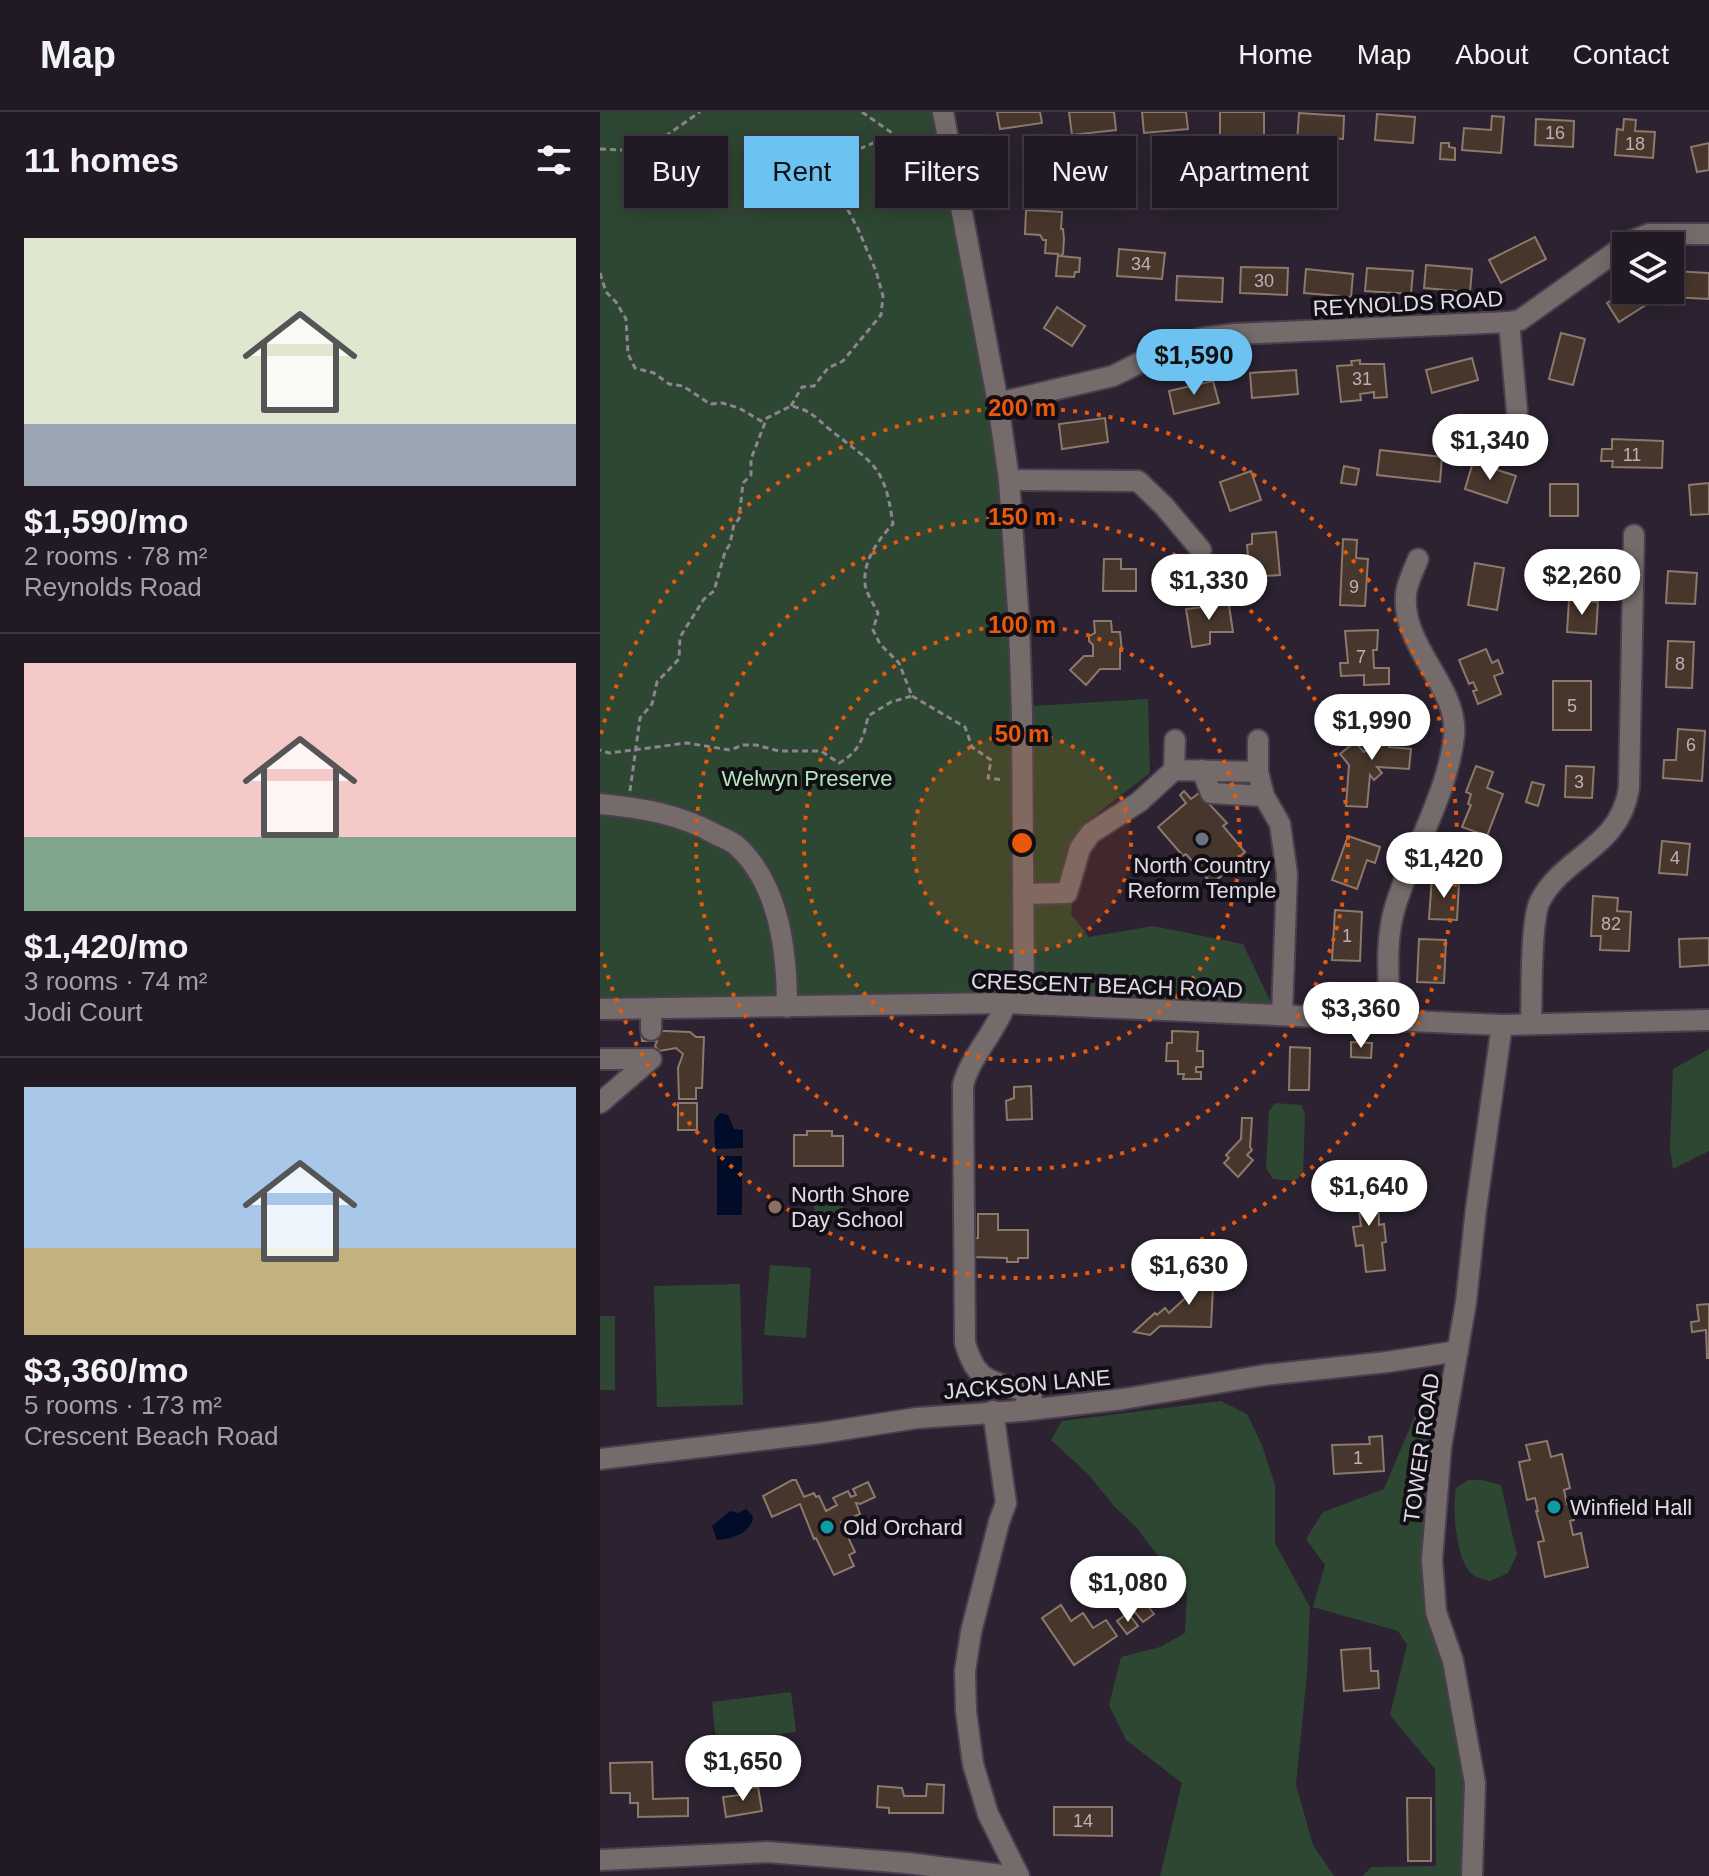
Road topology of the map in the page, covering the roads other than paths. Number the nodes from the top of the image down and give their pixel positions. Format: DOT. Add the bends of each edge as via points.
graph roads {
  1 [pos="943,112"];
  2 [pos="1709,234"];
  3 [pos="1509,322"];
  4 [pos="998,403"];
  5 [pos="1517,411"];
  6 [pos="1009,480"];
  7 [pos="1634,535"];
  8 [pos="1201,550"];
  9 [pos="1418,559"];
  10 [pos="1175,740"];
  11 [pos="1258,740"];
  12 [pos="1174,770"];
  13 [pos="1202,770"];
  14 [pos="1258,772"];
  15 [pos="1264,796"];
  16 [pos="600,804"];
  17 [pos="1023,894"];
  18 [pos="1015,1004"];
  19 [pos="787,1007"];
  20 [pos="600,1009"];
  21 [pos="651,1009"];
  22 [pos="1282,1015"];
  23 [pos="1390,1020"];
  24 [pos="1709,1020"];
  25 [pos="1531,1023"];
  26 [pos="1502,1025"];
  27 [pos="651,1044"];
  28 [pos="600,1059"];
  29 [pos="600,1103"];
  30 [pos="1458,1351"];
  31 [pos="993,1411"];
  32 [pos="1020,1411"];
  33 [pos="600,1459"];
  34 [pos="600,1860"];
  35 [pos="1010,1876"];
  36 [pos="1019,1876"];
  37 [pos="1472,1876"];
  1 -- 4 [label="street"];
  2 -- 3 [label="street, REYNOLDS ROAD" via="1649,234 1631,241 1520,320"];
  3 -- 4 [label="street, REYNOLDS ROAD" via="1202,338 1113,376"];
  3 -- 5 [label="street"];
  4 -- 6 [label="street"];
  6 -- 8 [label="street" via="1138,481"];
  6 -- 17 [label="street" via="1019,624"];
  7 -- 25 [label="street" via="1626,806 1618,824 1539,902"];
  9 -- 23 [label="street" via="1406,592 1407,616 1417,647 1441,685 1454,734 1445,775 1395,907"];
  10 -- 12 [label="street"];
  11 -- 14 [label="street"];
  12 -- 13 [label="street"];
  12 -- 17 [label="street" via="1139,802 1091,833 1080,848 1067,893"];
  13 -- 14 [label="street"];
  13 -- 15 [label="street" via="1211,793"];
  14 -- 15 [label="street"];
  15 -- 22 [label="street" via="1280,824 1287,874"];
  16 -- 19 [label="street" via="653,809 700,825 738,846 766,885 781,938"];
  17 -- 18 [label="street"];
  18 -- 19 [label="street, CRESCENT BEACH ROAD"];
  18 -- 22 [label="street, CRESCENT BEACH ROAD"];
  18 -- 32 [label="street" via="963,1085 965,1343 980,1375 1032,1396"];
  19 -- 21 [label="street, CRESCENT BEACH ROAD"];
  20 -- 21 [label="street, CRESCENT BEACH ROAD"];
  21 -- 27 [label="street"];
  22 -- 23 [label="street, CRESCENT BEACH ROAD"];
  23 -- 26 [label="street, CRESCENT BEACH ROAD"];
  24 -- 25 [label="street, CRESCENT BEACH ROAD"];
  25 -- 26 [label="street, CRESCENT BEACH ROAD"];
  26 -- 30 [label="street, TOWER ROAD"];
  27 -- 28 [label="street"];
  27 -- 29 [label="street"];
  30 -- 32 [label="street, JACKSON LANE"];
  30 -- 37 [label="street, TOWER ROAD" via="1441,1447 1432,1560 1436,1612 1453,1661 1475,1783"];
  31 -- 32 [label="street, JACKSON LANE"];
  31 -- 33 [label="street, JACKSON LANE"];
  31 -- 36 [label="street" via="1006,1503 971,1632 966,1711 973,1764 988,1814"];
  34 -- 35 [label="street" via="767,1852"];
}
